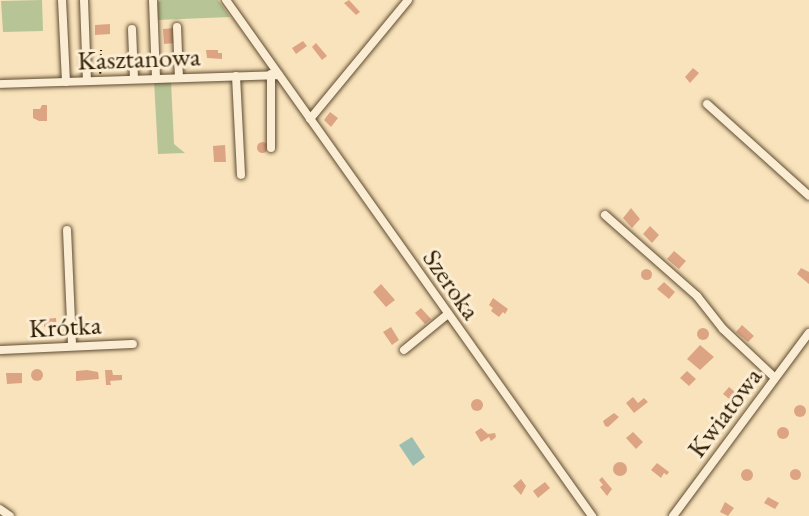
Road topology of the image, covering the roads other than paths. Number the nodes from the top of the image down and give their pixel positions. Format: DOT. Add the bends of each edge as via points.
graph roads {
  1 [pos="62,0"];
  2 [pos="84,0"];
  3 [pos="153,0"];
  4 [pos="226,0"];
  5 [pos="408,0"];
  6 [pos="177,27"];
  7 [pos="132,29"];
  8 [pos="236,75"];
  9 [pos="275,75"];
  10 [pos="179,78"];
  11 [pos="134,79"];
  12 [pos="156,79"];
  13 [pos="87,81"];
  14 [pos="66,82"];
  15 [pos="0,84"];
  16 [pos="707,104"];
  17 [pos="310,119"];
  18 [pos="271,148"];
  19 [pos="241,175"];
  20 [pos="809,196"];
  21 [pos="605,215"];
  22 [pos="67,230"];
  23 [pos="448,314"];
  24 [pos="809,333"];
  25 [pos="133,344"];
  26 [pos="72,346"];
  27 [pos="0,350"];
  28 [pos="404,350"];
  29 [pos="776,378"];
  30 [pos="0,509"];
  31 [pos="9,516"];
  32 [pos="592,516"];
  33 [pos="673,516"];
  1 -- 14 [label="street"];
  2 -- 13 [label="street"];
  3 -- 12 [label="street"];
  4 -- 9 [label="street, Szeroka"];
  5 -- 17 [label="street"];
  6 -- 10 [label="street"];
  7 -- 11 [label="street"];
  8 -- 9 [label="street, Kasztanowa"];
  8 -- 10 [label="street, Kasztanowa"];
  8 -- 19 [label="street"];
  9 -- 17 [label="street, Szeroka"];
  9 -- 18 [label="street"];
  10 -- 12 [label="street, Kasztanowa"];
  11 -- 12 [label="street, Kasztanowa"];
  11 -- 13 [label="street, Kasztanowa"];
  13 -- 14 [label="street, Kasztanowa"];
  14 -- 15 [label="street, Kasztanowa"];
  16 -- 20 [label="street"];
  17 -- 23 [label="street, Szeroka"];
  21 -- 29 [label="street" via="698,296 723,329"];
  22 -- 26 [label="street"];
  23 -- 28 [label="street"];
  23 -- 32 [label="street, Szeroka"];
  24 -- 29 [label="street, Kwiatowa"];
  25 -- 26 [label="street, Krótka"];
  26 -- 27 [label="street, Krótka"];
  29 -- 33 [label="street, Kwiatowa"];
  30 -- 31 [label="street"];
}
